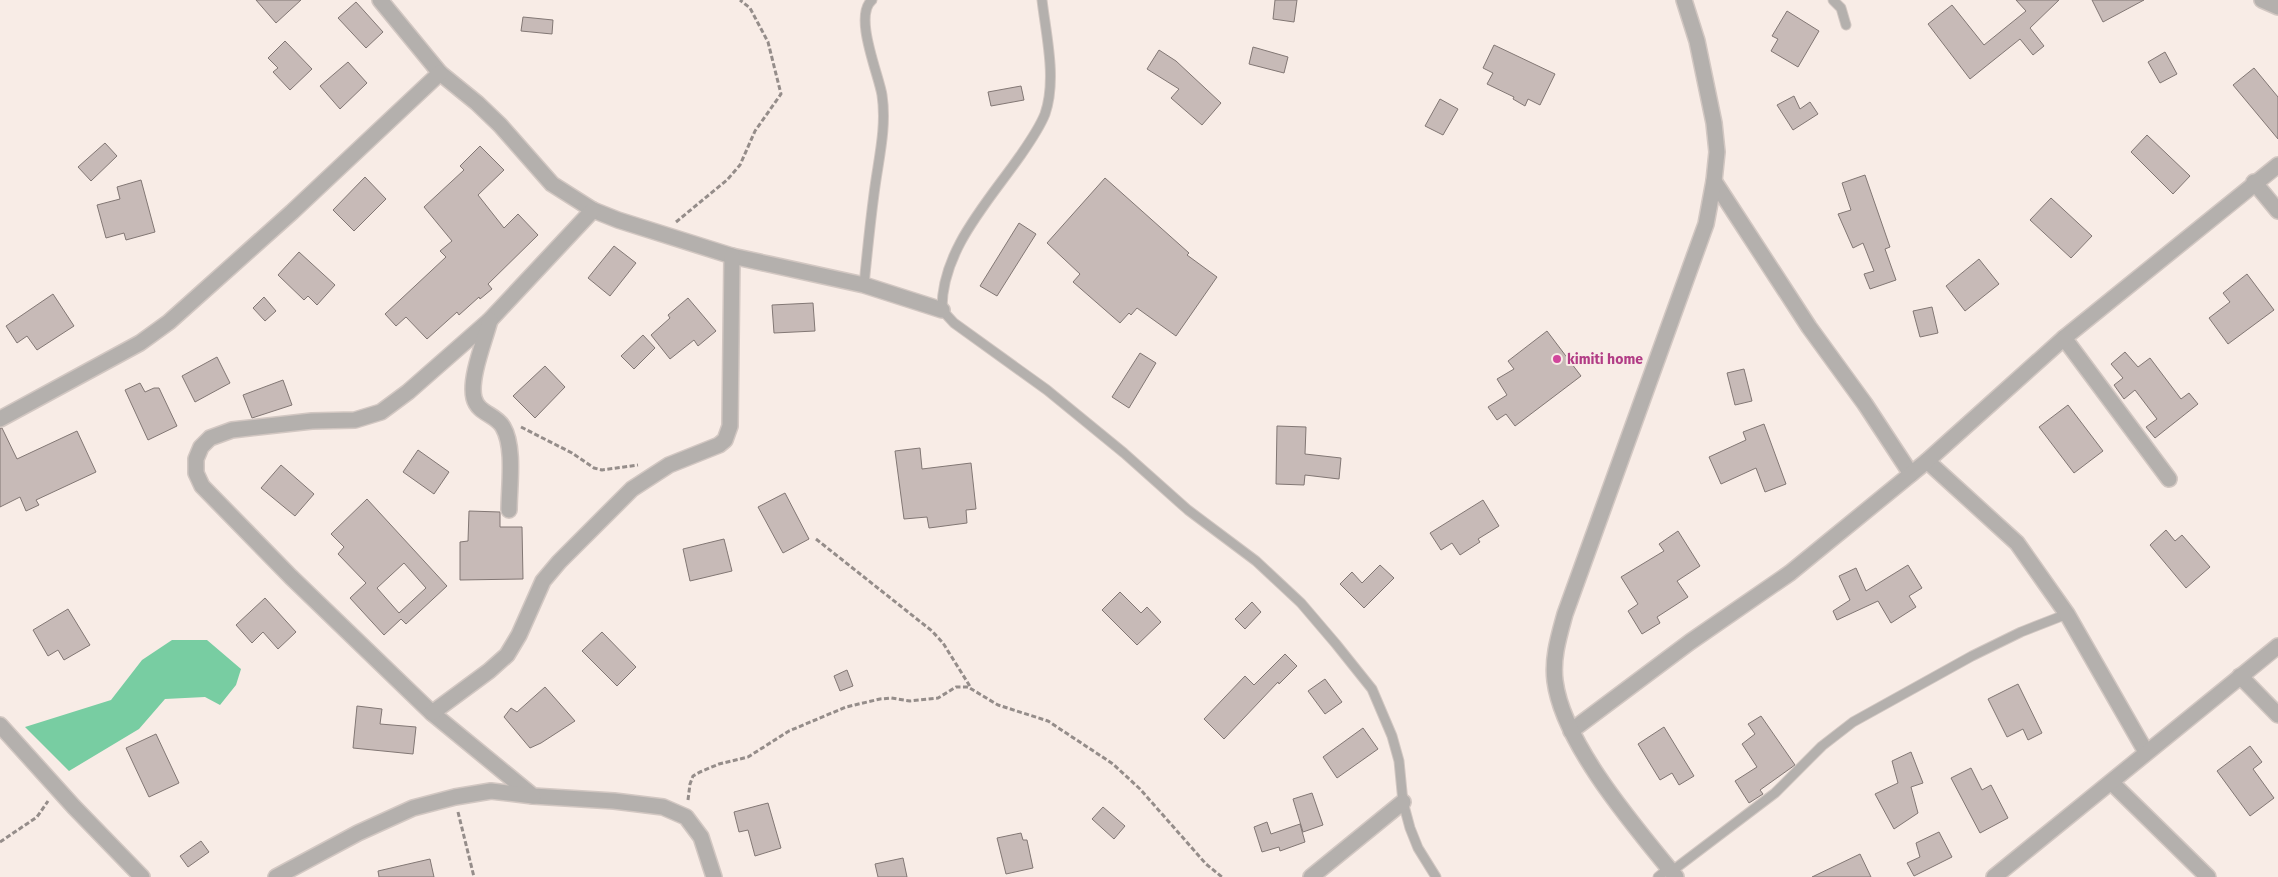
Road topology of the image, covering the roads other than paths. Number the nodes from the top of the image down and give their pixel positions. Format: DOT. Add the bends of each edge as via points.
graph roads {
  1 [pos="380,0"];
  2 [pos="872,0"];
  3 [pos="1042,0"];
  4 [pos="1684,0"];
  5 [pos="1833,0"];
  6 [pos="2262,0"];
  7 [pos="2278,7"];
  8 [pos="1846,25"];
  9 [pos="440,73"];
  10 [pos="2278,165"];
  11 [pos="1714,180"];
  12 [pos="2254,182"];
  13 [pos="593,210"];
  14 [pos="2278,211"];
  15 [pos="732,256"];
  16 [pos="864,285"];
  17 [pos="942,310"];
  18 [pos="490,320"];
  19 [pos="2064,338"];
  20 [pos="0,419"];
  21 [pos="1927,461"];
  22 [pos="1911,474"];
  23 [pos="2169,479"];
  24 [pos="510,510"];
  25 [pos="2067,614"];
  26 [pos="2278,646"];
  27 [pos="2240,676"];
  28 [pos="432,713"];
  29 [pos="2278,715"];
  30 [pos="0,725"];
  31 [pos="1571,731"];
  32 [pos="2146,752"];
  33 [pos="2112,783"];
  34 [pos="533,796"];
  35 [pos="1403,802"];
  36 [pos="1669,873"];
  37 [pos="142,877"];
  38 [pos="276,877"];
  39 [pos="714,877"];
  40 [pos="1311,877"];
  41 [pos="1436,877"];
  42 [pos="1994,877"];
  43 [pos="2208,877"];
  1 -- 9 [label="street"];
  2 -- 16 [label="lane" via="868,3 866,16 868,43 882,96 883,123"];
  3 -- 17 [label="lane" via="1050,80 1045,113 1035,134 966,233 947,270"];
  4 -- 11 [label="street" via="1697,41 1714,123 1717,152"];
  5 -- 8 [label="lane" via="1841,8"];
  6 -- 7 [label="street"];
  9 -- 13 [label="street" via="500,125 552,184"];
  9 -- 20 [label="street" via="169,322 140,343"];
  10 -- 12 [label="street"];
  11 -- 22 [label="street" via="1809,327"];
  11 -- 31 [label="street" via="1706,224 1565,614 1555,650 1555,681"];
  12 -- 14 [label="street"];
  12 -- 19 [label="street"];
  13 -- 15 [label="street"];
  13 -- 18 [label="street"];
  15 -- 16 [label="street"];
  15 -- 28 [label="street" via="730,426 725,440 711,449 669,465 632,489 543,581 507,655"];
  16 -- 17 [label="street"];
  17 -- 35 [label="lane" via="954,323 1047,390 1188,510 1256,561 1300,603 1372,689 1399,761"];
  18 -- 24 [label="street" via="475,377 474,398 484,412 502,426 508,440"];
  18 -- 28 [label="street" via="381,412 355,420 232,430 210,438 196,459 196,472 202,486"];
  19 -- 21 [label="street"];
  19 -- 23 [label="street"];
  21 -- 22 [label="street"];
  21 -- 25 [label="street" via="2017,543"];
  22 -- 31 [label="street" via="1790,573 1690,642"];
  25 -- 32 [label="street"];
  25 -- 36 [label="lane" via="1972,656 1853,722 1822,746 1775,792"];
  26 -- 27 [label="street"];
  27 -- 29 [label="street"];
  27 -- 32 [label="street"];
  28 -- 34 [label="street"];
  30 -- 37 [label="street"];
  31 -- 36 [label="street" via="1604,785"];
  32 -- 33 [label="street"];
  33 -- 42 [label="street"];
  33 -- 43 [label="street"];
  34 -- 38 [label="street" via="491,791 413,808"];
  34 -- 39 [label="street" via="663,807 686,817 701,837"];
  35 -- 40 [label="street"];
  35 -- 41 [label="lane" via="1418,848"];
}
